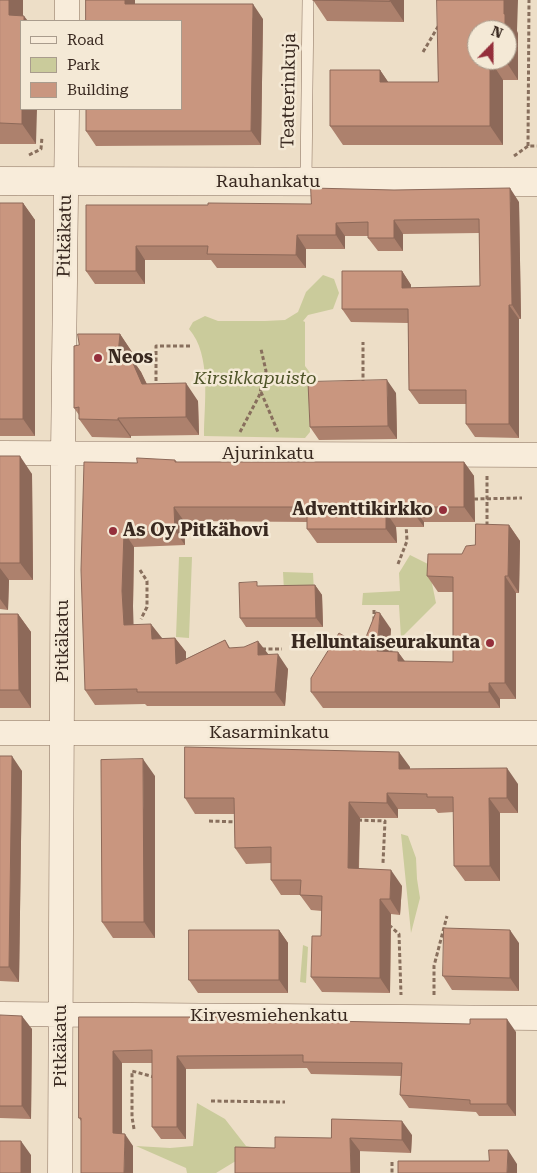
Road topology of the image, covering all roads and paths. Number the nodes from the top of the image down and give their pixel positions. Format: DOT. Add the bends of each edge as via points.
graph roads {
  1 [pos="68,0"];
  2 [pos="308,0"];
  3 [pos="529,0"];
  4 [pos="67,20"];
  5 [pos="442,20"];
  6 [pos="423,52"];
  7 [pos="67,110"];
  8 [pos="67,138"];
  9 [pos="528,146"];
  10 [pos="537,146"];
  11 [pos="23,155"];
  12 [pos="505,156"];
  13 [pos="0,180"];
  14 [pos="66,181"];
  15 [pos="306,182"];
  16 [pos="537,182"];
  17 [pos="363,342"];
  18 [pos="191,346"];
  19 [pos="261,349"];
  20 [pos="156,381"];
  21 [pos="363,388"];
  22 [pos="260,391"];
  23 [pos="239,434"];
  24 [pos="278,434"];
  25 [pos="0,453"];
  26 [pos="63,453"];
  27 [pos="537,455"];
  28 [pos="487,470"];
  29 [pos="522,498"];
  30 [pos="474,499"];
  31 [pos="487,499"];
  32 [pos="406,523"];
  33 [pos="487,531"];
  34 [pos="398,564"];
  35 [pos="140,570"];
  36 [pos="374,610"];
  37 [pos="141,618"];
  38 [pos="374,630"];
  39 [pos="339,639"];
  40 [pos="374,640"];
  41 [pos="382,640"];
  42 [pos="253,649"];
  43 [pos="282,649"];
  44 [pos="392,659"];
  45 [pos="0,733"];
  46 [pos="63,733"];
  47 [pos="537,733"];
  48 [pos="350,820"];
  49 [pos="209,821"];
  50 [pos="248,822"];
  51 [pos="383,863"];
  52 [pos="447,916"];
  53 [pos="382,921"];
  54 [pos="401,1000"];
  55 [pos="434,1000"];
  56 [pos="0,1014"];
  57 [pos="61,1014"];
  58 [pos="537,1018"];
  59 [pos="157,1077"];
  60 [pos="211,1101"];
  61 [pos="285,1102"];
  62 [pos="134,1129"];
  63 [pos="392,1162"];
  64 [pos="60,1173"];
  65 [pos="392,1173"];
  1 -- 4 [label="street"];
  2 -- 15 [label="lane, Teatterinkuja"];
  3 -- 9 [label="path"];
  5 -- 6 [label="path"];
  7 -- 8 [label="street, Pitkäkatu"];
  8 -- 11 [label="path" via="42,137 41,149 31,155"];
  8 -- 14 [label="street, Pitkäkatu"];
  9 -- 10 [label="path"];
  9 -- 12 [label="path" via="515,156"];
  13 -- 14 [label="street, Rauhankatu"];
  14 -- 15 [label="street, Rauhankatu"];
  14 -- 26 [label="street, Pitkäkatu"];
  15 -- 16 [label="street, Rauhankatu"];
  17 -- 21 [label="path"];
  18 -- 20 [label="path" via="156,346"];
  19 -- 22 [label="path" via="266,371"];
  22 -- 23 [label="path"];
  22 -- 24 [label="path"];
  25 -- 26 [label="street, Ajurinkatu"];
  26 -- 27 [label="street, Ajurinkatu"];
  26 -- 46 [label="street, Pitkäkatu"];
  28 -- 31 [label="path"];
  29 -- 31 [label="path"];
  30 -- 31 [label="path"];
  31 -- 33 [label="path"];
  32 -- 34 [label="path" via="406,541"];
  35 -- 37 [label="path" via="147,581 147,607"];
  36 -- 38 [label="path"];
  39 -- 40 [label="path"];
  41 -- 44 [label="path" via="391,640"];
  42 -- 43 [label="path"];
  45 -- 46 [label="street, Kasarminkatu"];
  46 -- 47 [label="street, Kasarminkatu"];
  46 -- 57 [label="street, Pitkäkatu"];
  48 -- 51 [label="path" via="384,821"];
  49 -- 50 [label="path"];
  52 -- 55 [label="path" via="434,966"];
  53 -- 54 [label="path" via="399,934"];
  56 -- 57 [label="street, Kirvesmiehenkatu"];
  57 -- 58 [label="street, Kirvesmiehenkatu"];
  57 -- 64 [label="street, Pitkäkatu"];
  59 -- 62 [label="path" via="132,1071"];
  60 -- 61 [label="path"];
  63 -- 65 [label="path"];
}
